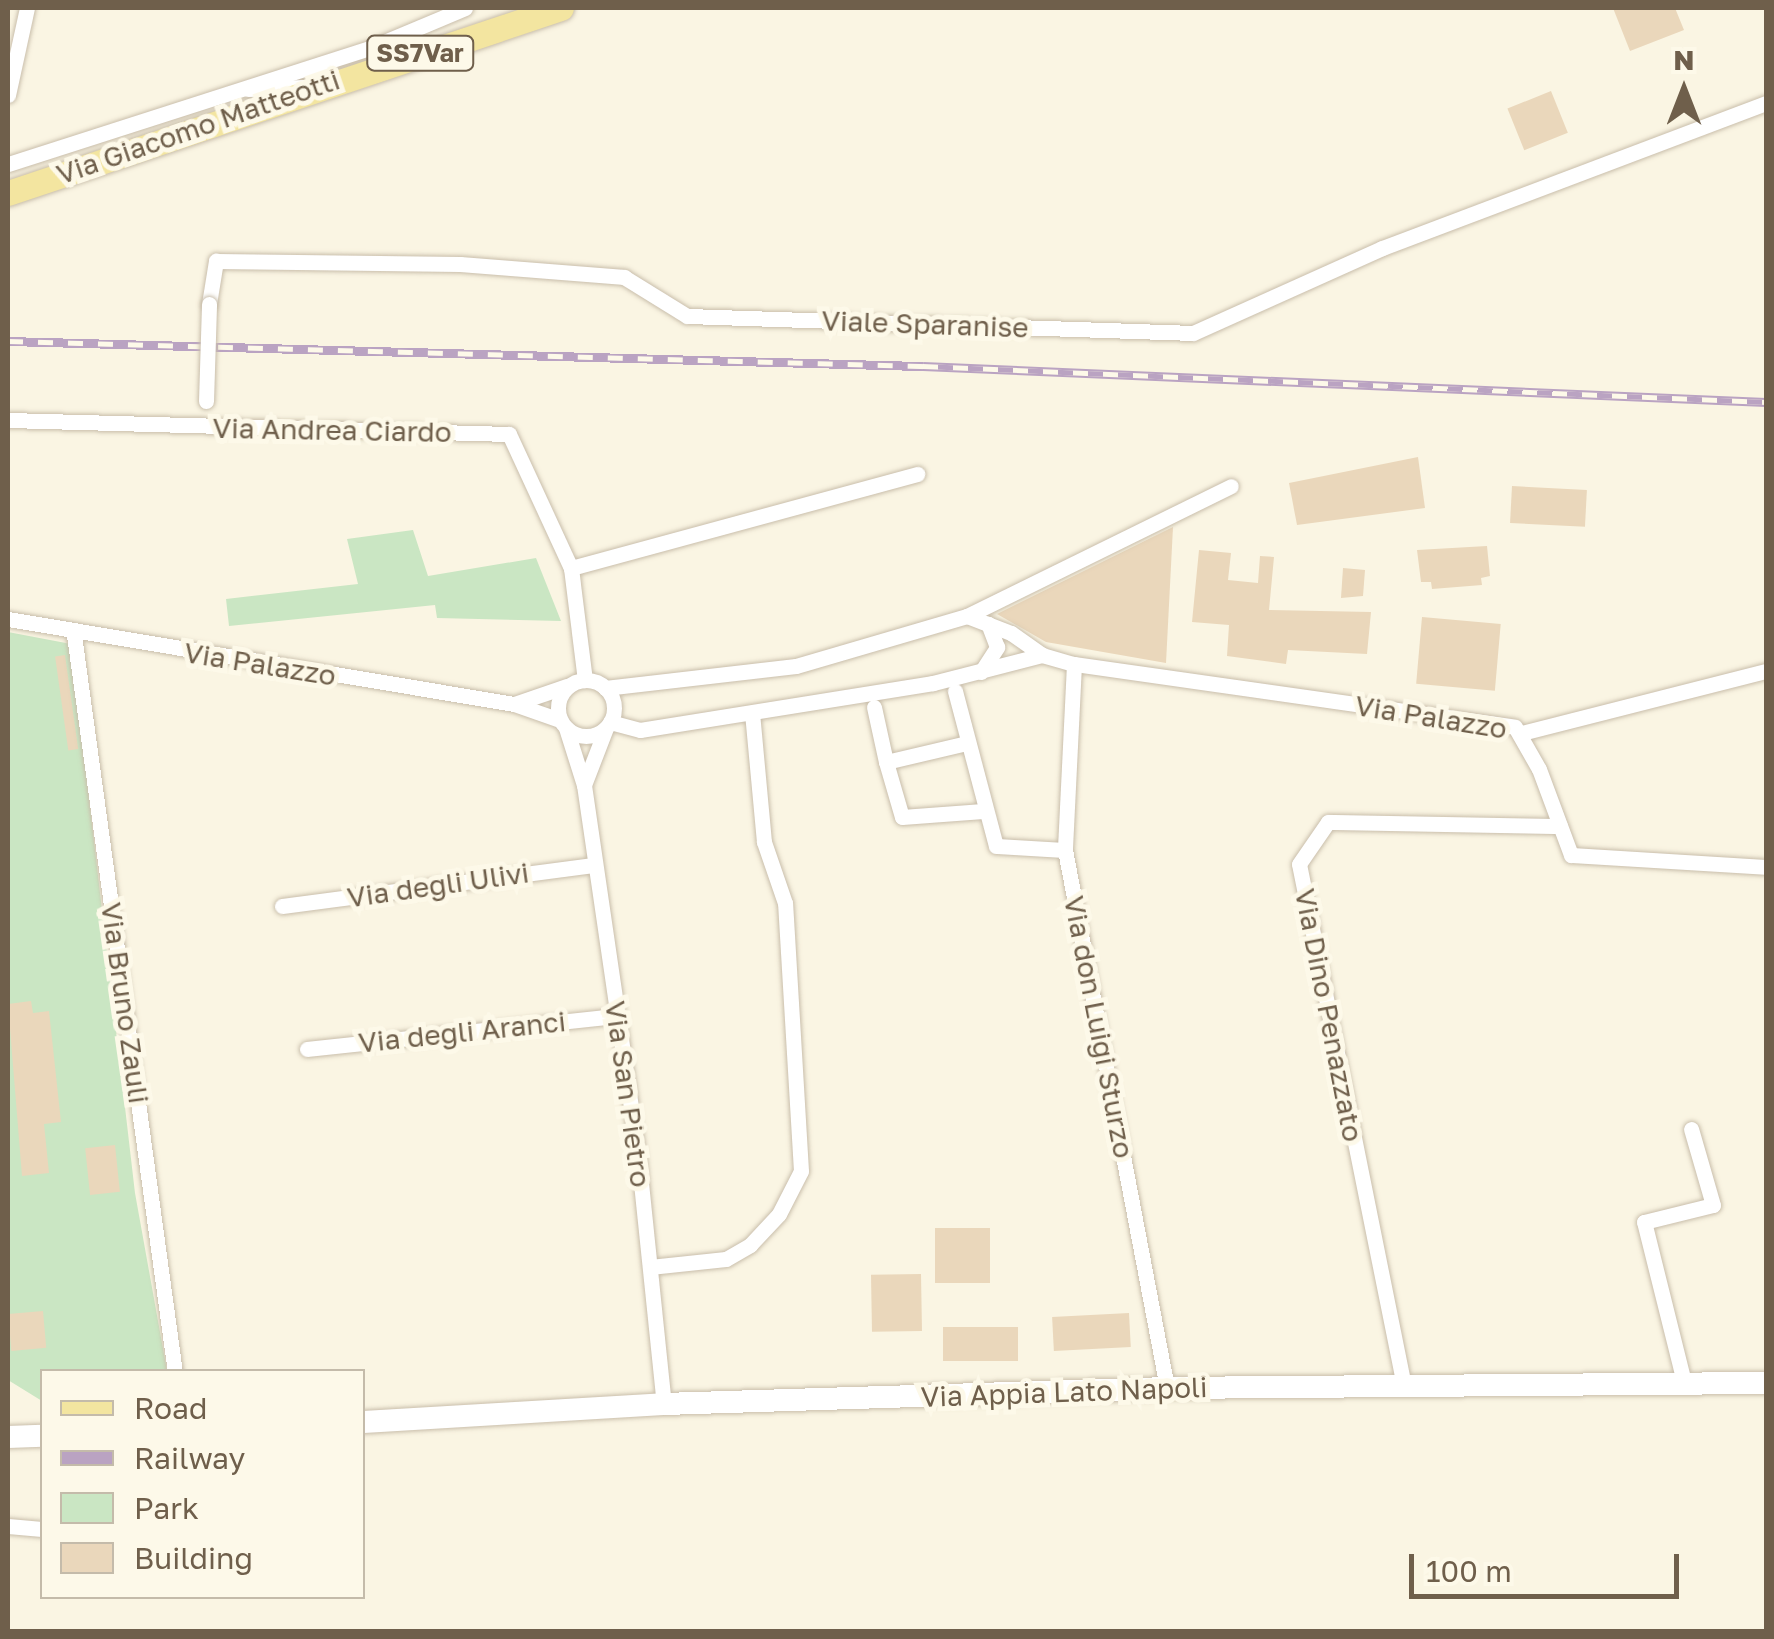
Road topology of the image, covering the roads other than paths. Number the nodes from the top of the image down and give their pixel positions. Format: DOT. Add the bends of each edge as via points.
graph roads {
  1 [pos="27,8"];
  2 [pos="466,8"];
  3 [pos="561,8"];
  4 [pos="314,87"];
  5 [pos="230,90"];
  6 [pos="8,95"];
  7 [pos="1766,103"];
  8 [pos="8,164"];
  9 [pos="8,192"];
  10 [pos="8,420"];
  11 [pos="204,426"];
  12 [pos="917,474"];
  13 [pos="1232,486"];
  14 [pos="571,568"];
  15 [pos="968,616"];
  16 [pos="8,619"];
  17 [pos="987,623"];
  18 [pos="74,635"];
  19 [pos="1042,656"];
  20 [pos="1074,664"];
  21 [pos="1766,671"];
  22 [pos="981,672"];
  23 [pos="578,683"];
  24 [pos="605,688"];
  25 [pos="956,691"];
  26 [pos="514,704"];
  27 [pos="874,707"];
  28 [pos="752,713"];
  29 [pos="563,724"];
  30 [pos="609,724"];
  31 [pos="1522,734"];
  32 [pos="968,743"];
  33 [pos="886,762"];
  34 [pos="584,785"];
  35 [pos="983,812"];
  36 [pos="1560,826"];
  37 [pos="1065,850"];
  38 [pos="594,865"];
  39 [pos="1766,867"];
  40 [pos="282,906"];
  41 [pos="617,1016"];
  42 [pos="307,1049"];
  43 [pos="1691,1128"];
  44 [pos="650,1267"];
  45 [pos="175,1369"];
  46 [pos="1684,1382"];
  47 [pos="1766,1383"];
  48 [pos="1404,1386"];
  49 [pos="1167,1388"];
  50 [pos="664,1404"];
  51 [pos="365,1422"];
  52 [pos="40,1436"];
  53 [pos="8,1437"];
  54 [pos="8,1526"];
  55 [pos="40,1529"];
  1 -- 6 [label="street"];
  2 -- 5 [label="street" via="370,48"];
  3 -- 4 [label="main road, Via Giacomo Matteotti / SS7Var"];
  4 -- 5 [label="street"];
  4 -- 9 [label="main road, Via Giacomo Matteotti / SS7Var"];
  5 -- 8 [label="street"];
  7 -- 11 [label="street, Viale Sparanise, bridge" via="1382,248 1193,333 687,316 624,276 460,264 216,261"];
  10 -- 11 [label="street, Via Andrea Ciardo"];
  11 -- 14 [label="street, Via Andrea Ciardo" via="509,434"];
  12 -- 14 [label="street"];
  13 -- 15 [label="street"];
  14 -- 23 [label="street, Via Andrea Ciardo"];
  15 -- 17 [label="street"];
  15 -- 24 [label="street" via="796,666"];
  16 -- 18 [label="street, Via Palazzo"];
  17 -- 19 [label="street"];
  17 -- 22 [label="street" via="997,647"];
  18 -- 26 [label="street, Via Palazzo"];
  18 -- 45 [label="street, Via Bruno Zauli"];
  19 -- 20 [label="street, Via Palazzo"];
  19 -- 22 [label="street"];
  20 -- 31 [label="street, Via Palazzo" via="1515,726"];
  20 -- 37 [label="street, Via don Luigi Sturzo"];
  21 -- 31 [label="street"];
  22 -- 28 [label="street"];
  23 -- 24 [label="street"];
  23 -- 26 [label="street, Via Palazzo"];
  23 -- 29 [label="street" via="558,703"];
  24 -- 30 [label="street" via="613,700"];
  25 -- 32 [label="street"];
  26 -- 29 [label="street, Via Palazzo"];
  27 -- 33 [label="street"];
  28 -- 30 [label="street" via="640,730"];
  28 -- 44 [label="street" via="764,842 785,903 801,1171 779,1214 750,1245 726,1259"];
  29 -- 30 [label="street" via="586,736"];
  29 -- 34 [label="street, Via San Pietro"];
  30 -- 34 [label="street, Via San Pietro"];
  31 -- 36 [label="street, Via Palazzo"];
  32 -- 33 [label="street"];
  32 -- 35 [label="street"];
  33 -- 35 [label="street" via="902,816"];
  34 -- 38 [label="street, Via San Pietro"];
  35 -- 37 [label="street" via="996,846"];
  36 -- 39 [label="street, Via Palazzo" via="1571,855"];
  36 -- 48 [label="street, Via Dino Penazzato" via="1328,822 1299,864"];
  37 -- 49 [label="street, Via don Luigi Sturzo"];
  38 -- 40 [label="street, Via degli Ulivi"];
  38 -- 41 [label="street, Via San Pietro"];
  41 -- 42 [label="street, Via degli Aranci"];
  41 -- 44 [label="street, Via San Pietro"];
  43 -- 46 [label="street" via="1713,1205 1644,1222"];
  44 -- 50 [label="street, Via San Pietro"];
  46 -- 47 [label="street, Via Appia Lato Napoli"];
  46 -- 48 [label="street, Via Appia Lato Napoli"];
  48 -- 49 [label="street, Via Appia Lato Napoli"];
  49 -- 50 [label="street, Via Appia Lato Napoli"];
  50 -- 51 [label="street, Via Appia Lato Napoli"];
  52 -- 53 [label="street"];
  54 -- 55 [label="street"];
}
